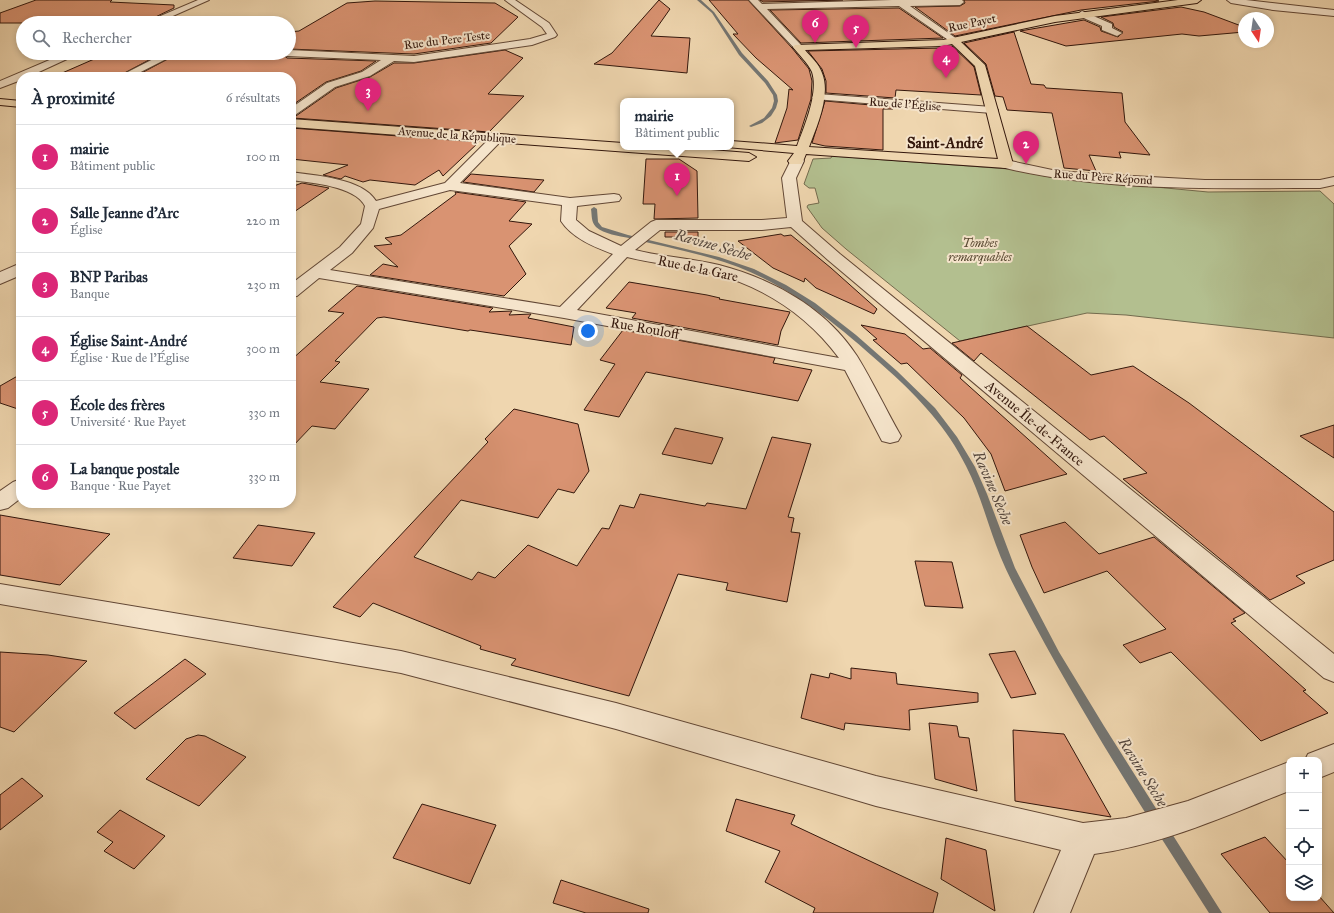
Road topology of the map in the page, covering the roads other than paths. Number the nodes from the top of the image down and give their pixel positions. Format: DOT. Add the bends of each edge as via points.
graph roads {
  1 [pos="205,0"];
  2 [pos="509,0"];
  3 [pos="1197,0"];
  4 [pos="1231,0"];
  5 [pos="898,2"];
  6 [pos="960,2"];
  7 [pos="756,3"];
  8 [pos="1088,4"];
  9 [pos="1106,11"];
  10 [pos="1334,13"];
  11 [pos="1082,14"];
  12 [pos="166,16"];
  13 [pos="1117,33"];
  14 [pos="954,41"];
  15 [pos="798,47"];
  16 [pos="296,53"];
  17 [pos="392,58"];
  18 [pos="59,60"];
  19 [pos="158,60"];
  20 [pos="30,72"];
  21 [pos="133,72"];
  22 [pos="16,78"];
  23 [pos="0,85"];
  24 [pos="0,97"];
  25 [pos="818,97"];
  26 [pos="16,98"];
  27 [pos="0,102"];
  28 [pos="16,104"];
  29 [pos="992,110"];
  30 [pos="296,111"];
  31 [pos="296,115"];
  32 [pos="296,124"];
  33 [pos="498,137"];
  34 [pos="620,138"];
  35 [pos="734,146"];
  36 [pos="620,147"];
  37 [pos="682,150"];
  38 [pos="799,156"];
  39 [pos="1006,164"];
  40 [pos="296,177"];
  41 [pos="1334,181"];
  42 [pos="1320,184"];
  43 [pos="450,186"];
  44 [pos="1334,196"];
  45 [pos="614,198"];
  46 [pos="570,202"];
  47 [pos="372,206"];
  48 [pos="795,222"];
  49 [pos="624,252"];
  50 [pos="16,271"];
  51 [pos="317,273"];
  52 [pos="0,279"];
  53 [pos="296,288"];
  54 [pos="564,313"];
  55 [pos="853,366"];
  56 [pos="890,436"];
  57 [pos="16,491"];
  58 [pos="0,502"];
  59 [pos="0,594"];
  60 [pos="1333,668"];
  61 [pos="1334,758"];
  62 [pos="1322,763"];
  63 [pos="1286,777"];
  64 [pos="1084,839"];
  65 [pos="1052,913"];
  1 -- 12 [label="street"];
  2 -- 17 [label="street, Rue du Pere Teste" via="546,26 552,35 532,42 436,56"];
  3 -- 9 [label="main road, Rue Payet"];
  4 -- 10 [label="street"];
  5 -- 6 [label="street"];
  5 -- 7 [label="street"];
  5 -- 14 [label="street"];
  7 -- 15 [label="street"];
  8 -- 9 [label="street"];
  9 -- 11 [label="main road, Rue Payet"];
  11 -- 13 [label="street" via="1109,26 1105,28"];
  11 -- 14 [label="main road, Rue Payet"];
  14 -- 15 [label="main road, Rue Payet"];
  14 -- 29 [label="main road" via="980,65"];
  15 -- 25 [label="main road" via="817,72 820,87"];
  16 -- 17 [label="street, Rue du Pere Teste"];
  17 -- 30 [label="street" via="366,74 331,85"];
  18 -- 20 [label="street"];
  19 -- 21 [label="street"];
  22 -- 23 [label="street"];
  24 -- 26 [label="main road"];
  25 -- 29 [label="street, Rue de l'Église"];
  25 -- 38 [label="main road"];
  27 -- 28 [label="main road"];
  29 -- 39 [label="main road"];
  31 -- 34 [label="main road, Avenue de la République"];
  32 -- 33 [label="main road, Avenue de la République"];
  33 -- 36 [label="main road, Avenue de la République"];
  33 -- 43 [label="street"];
  35 -- 38 [label="main road"];
  37 -- 38 [label="main road, Avenue de la République"];
  38 -- 39 [label="main road, Rue du Père Répond"];
  38 -- 48 [label="street" via="790,178"];
  39 -- 42 [label="street, Rue du Père Répond" via="1057,175 1114,180 1205,184"];
  40 -- 47 [label="street" via="358,192 366,196"];
  41 -- 42 [label="street, Rue du Père Répond"];
  42 -- 44 [label="street"];
  43 -- 46 [label="street"];
  43 -- 47 [label="street"];
  45 -- 46 [label="street"];
  46 -- 49 [label="street, Rue de la Gare" via="568,221 574,228"];
  47 -- 51 [label="street" via="368,225 346,250"];
  48 -- 49 [label="street" via="656,225"];
  48 -- 60 [label="street, Avenue Île-de-France" via="834,257"];
  49 -- 54 [label="street"];
  49 -- 55 [label="street, Rue de la Gare" via="714,269 772,289 825,328"];
  50 -- 52 [label="street"];
  51 -- 53 [label="street"];
  51 -- 54 [label="street, Rue Rouloff"];
  54 -- 55 [label="street, Rue Rouloff"];
  55 -- 56 [label="street, Rue de la Gare"];
  57 -- 58 [label="street"];
  59 -- 64 [label="street" via="402,662 616,716 876,791"];
  61 -- 62 [label="street"];
  63 -- 64 [label="street" via="1188,816 1126,834"];
  64 -- 65 [label="street"];
}
